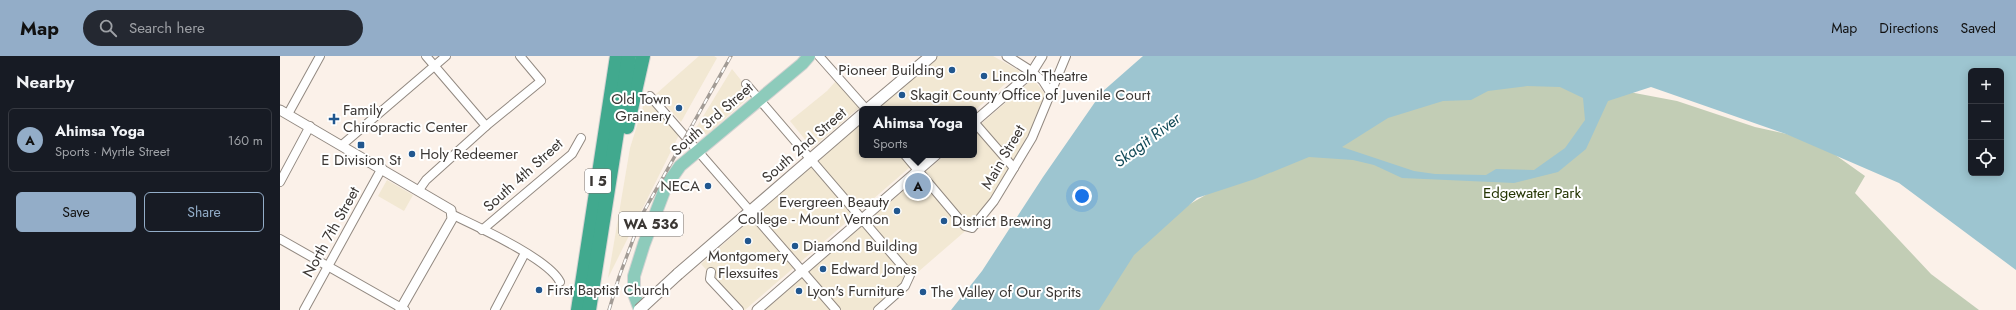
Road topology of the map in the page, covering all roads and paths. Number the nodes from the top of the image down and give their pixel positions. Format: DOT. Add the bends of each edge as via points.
graph roads {
  1 [pos="320,56"];
  2 [pos="426,56"];
  3 [pos="446,56"];
  4 [pos="520,56"];
  5 [pos="608,56"];
  6 [pos="617,56"];
  7 [pos="629,56"];
  8 [pos="643,56"];
  9 [pos="808,56"];
  10 [pos="819,56"];
  11 [pos="931,56"];
  12 [pos="1006,56"];
  13 [pos="1042,56"];
  14 [pos="1066,56"];
  15 [pos="435,66"];
  16 [pos="1032,72"];
  17 [pos="746,84"];
  18 [pos="1050,92"];
  19 [pos="650,96"];
  20 [pos="760,99"];
  21 [pos="864,106"];
  22 [pos="871,106"];
  23 [pos="284,112"];
  24 [pos="859,117"];
  25 [pos="977,119"];
  26 [pos="977,125"];
  27 [pos="310,126"];
  28 [pos="486,126"];
  29 [pos="581,138"];
  30 [pos="342,145"];
  31 [pos="699,150"];
  32 [pos="907,158"];
  33 [pos="933,158"];
  34 [pos="812,159"];
  35 [pos="382,168"];
  36 [pos="1014,168"];
  37 [pos="918,171"];
  38 [pos="280,182"];
  39 [pos="419,190"];
  40 [pos="607,199"];
  41 [pos="750,212"];
  42 [pos="453,215"];
  43 [pos="863,219"];
  44 [pos="482,230"];
  45 [pos="280,239"];
  46 [pos="525,253"];
  47 [pos="327,266"];
  48 [pos="802,271"];
  49 [pos="711,272"];
  50 [pos="560,282"];
  51 [pos="402,309"];
  52 [pos="582,309"];
  53 [pos="304,310"];
  54 [pos="495,310"];
  55 [pos="639,310"];
  56 [pos="739,310"];
  57 [pos="757,310"];
  58 [pos="836,310"];
  59 [pos="878,310"];
  1 -- 23 [label="street"];
  2 -- 15 [label="street"];
  3 -- 15 [label="street"];
  4 -- 28 [label="street" via="541,81"];
  5 -- 52 [label="highway" via="583,239"];
  6 -- 52 [label="highway, I 5"];
  7 -- 40 [label="highway, I 5"];
  8 -- 40 [label="highway" via="616,172"];
  9 -- 20 [label="main road, South 3rd Street / WA 536"];
  10 -- 21 [label="street"];
  11 -- 22 [label="main road, South 2nd Street"];
  12 -- 16 [label="street"];
  13 -- 16 [label="street"];
  14 -- 18 [label="street, Main Street"];
  15 -- 28 [label="street"];
  15 -- 30 [label="street"];
  16 -- 18 [label="street" via="1043,81"];
  16 -- 25 [label="street"];
  17 -- 20 [label="street"];
  18 -- 36 [label="street, Main Street" via="1032,138"];
  19 -- 31 [label="street"];
  20 -- 31 [label="main road, South 3rd Street / WA 536"];
  20 -- 34 [label="street"];
  23 -- 27 [label="street"];
  24 -- 34 [label="main road, South 2nd Street"];
  26 -- 36 [label="street"];
  27 -- 30 [label="street"];
  27 -- 38 [label="street"];
  28 -- 39 [label="street" via="426,180"];
  29 -- 44 [label="street, South 4th Street" via="572,154"];
  30 -- 35 [label="street"];
  31 -- 41 [label="street"];
  31 -- 55 [label="main road, South 3rd Street / WA 536" via="680,166 666,186 654,216 634,276 634,294"];
  32 -- 37 [label="street"];
  33 -- 37 [label="street"];
  34 -- 41 [label="main road, South 2nd Street"];
  34 -- 43 [label="street"];
  35 -- 39 [label="street"];
  35 -- 47 [label="street, North 7th Street"];
  36 -- 37 [label="street, Main Street" via="994,201 974,226 969,228"];
  37 -- 43 [label="street"];
  39 -- 42 [label="street" via="447,207"];
  40 -- 52 [label="highway, I 5"];
  41 -- 48 [label="street"];
  41 -- 55 [label="main road, South 2nd Street, bridge"];
  42 -- 44 [label="street"];
  42 -- 51 [label="street"];
  43 -- 48 [label="street"];
  43 -- 59 [label="street" via="909,272 910,278 905,286"];
  44 -- 46 [label="street"];
  45 -- 47 [label="street"];
  46 -- 50 [label="street" via="543,263 556,274"];
  46 -- 54 [label="street"];
  47 -- 51 [label="street"];
  47 -- 53 [label="street, North 7th Street"];
  48 -- 57 [label="street"];
  48 -- 58 [label="street"];
  49 -- 56 [label="street" via="710,279"];
}
